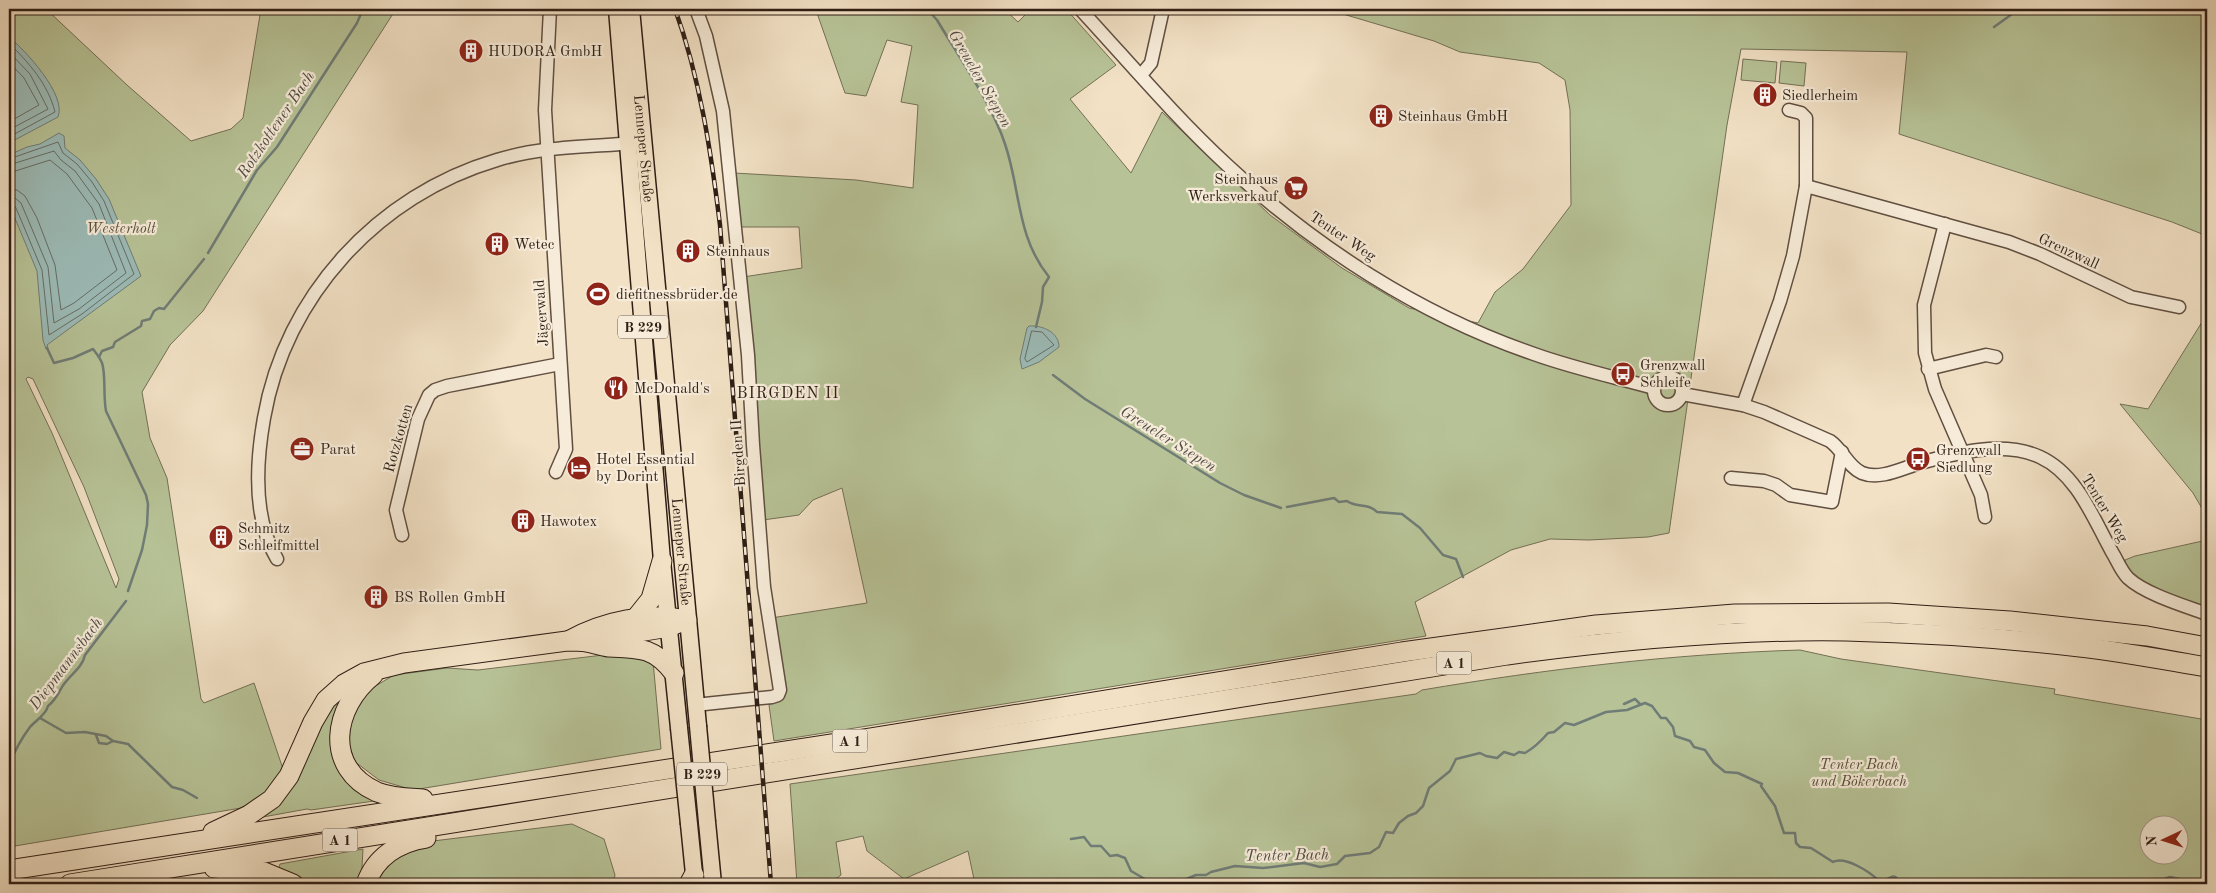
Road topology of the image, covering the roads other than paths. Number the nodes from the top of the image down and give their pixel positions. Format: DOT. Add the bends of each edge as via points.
graph roads {
  1 [pos="550,9"];
  2 [pos="617,9"];
  3 [pos="631,9"];
  4 [pos="696,9"];
  5 [pos="1080,9"];
  6 [pos="1163,9"];
  7 [pos="1141,74"];
  8 [pos="1789,110"];
  9 [pos="644,142"];
  10 [pos="627,143"];
  11 [pos="547,149"];
  12 [pos="1806,186"];
  13 [pos="1945,224"];
  14 [pos="2180,307"];
  15 [pos="1996,357"];
  16 [pos="560,364"];
  17 [pos="1928,369"];
  18 [pos="1654,388"];
  19 [pos="1682,394"];
  20 [pos="1743,405"];
  21 [pos="1842,452"];
  22 [pos="1963,454"];
  23 [pos="556,472"];
  24 [pos="1731,478"];
  25 [pos="1986,517"];
  26 [pos="402,535"];
  27 [pos="277,558"];
  28 [pos="662,561"];
  29 [pos="2207,614"];
  30 [pos="634,619"];
  31 [pos="687,620"];
  32 [pos="668,621"];
  33 [pos="567,641"];
  34 [pos="593,644"];
  35 [pos="2207,647"];
  36 [pos="385,667"];
  37 [pos="2207,667"];
  38 [pos="674,673"];
  39 [pos="695,705"];
  40 [pos="454,802"];
  41 [pos="494,816"];
  42 [pos="191,842"];
  43 [pos="185,865"];
  44 [pos="9,870"];
  45 [pos="693,881"];
  46 [pos="70,884"];
  47 [pos="293,884"];
  48 [pos="366,884"];
  49 [pos="714,884"];
  1 -- 11 [label="street, Jägerwald" via="546,65"];
  2 -- 10 [label="main road, Lenneper Straße / B 229"];
  3 -- 9 [label="main road, Lenneper Straße / B 229"];
  4 -- 39 [label="street, Birgden II" via="706,36 723,111 748,355 764,587 780,690 774,697"];
  5 -- 7 [label="street, Tenter Weg"];
  6 -- 7 [label="street" via="1150,63"];
  7 -- 18 [label="street, Tenter Weg" via="1241,178 1294,223 1365,272 1424,306 1509,345"];
  8 -- 12 [label="street" via="1806,118"];
  9 -- 10 [label="street"];
  9 -- 31 [label="main road, Lenneper Straße / B 229"];
  10 -- 11 [label="street"];
  10 -- 28 [label="main road, Lenneper Straße / B 229"];
  11 -- 16 [label="street, Jägerwald"];
  11 -- 27 [label="street" via="498,159 432,186 371,229 320,284 285,346 272,382 263,426 259,468 262,513 269,545"];
  12 -- 13 [label="street, Grenzwall"];
  12 -- 20 [label="street" via="1786,281"];
  13 -- 14 [label="street, Grenzwall" via="2040,254 2131,297"];
  13 -- 17 [label="street" via="1924,305 1923,339"];
  15 -- 17 [label="street" via="1986,355"];
  16 -- 23 [label="street, Jägerwald" via="566,449"];
  16 -- 26 [label="street, Rotzkotten" via="447,386 430,395 418,419 396,510"];
  17 -- 22 [label="street"];
  18 -- 19 [label="street" via="1655,398 1663,404 1673,405"];
  18 -- 19 [label="street" via="1659,379 1674,377 1681,384"];
  19 -- 20 [label="street, Tenter Weg"];
  20 -- 21 [label="street, Tenter Weg" via="1813,432"];
  21 -- 22 [label="street, Tenter Weg" via="1856,470 1875,476"];
  21 -- 24 [label="street" via="1832,502 1790,495 1764,481"];
  22 -- 25 [label="street" via="1981,495"];
  22 -- 29 [label="street, Tenter Weg" via="2010,449 2051,463 2081,496 2128,578 2160,596"];
  28 -- 30 [label="highway" via="651,599"];
  28 -- 32 [label="main road, Lenneper Straße / B 229"];
  30 -- 32 [label="highway"];
  30 -- 33 [label="highway" via="586,631"];
  31 -- 32 [label="highway"];
  31 -- 39 [label="main road, Lenneper Straße / B 229"];
  32 -- 34 [label="highway" via="606,637"];
  32 -- 38 [label="main road, Lenneper Straße / B 229"];
  33 -- 34 [label="highway"];
  33 -- 36 [label="highway"];
  34 -- 38 [label="highway" via="646,650 659,657"];
  35 -- 40 [label="highway, A 1" via="2081,628 1935,616 1818,613 1662,619 1412,650 880,737"];
  36 -- 40 [label="highway" via="358,688 346,706 340,736 346,762 359,780 381,794"];
  36 -- 42 [label="highway" via="355,677 326,700 289,776 272,799 249,815"];
  37 -- 41 [label="highway, A 1" via="2081,647 1886,632 1740,633 1601,642"];
  38 -- 45 [label="main road, Lenneper Straße / B 229, bridge"];
  39 -- 49 [label="main road, Lenneper Straße / B 229, bridge"];
  40 -- 42 [label="highway, A 1"];
  41 -- 43 [label="highway, A 1"];
  41 -- 48 [label="highway" via="481,828 397,846 380,860"];
  42 -- 44 [label="highway, A 1"];
  43 -- 46 [label="highway, A 1"];
  43 -- 47 [label="highway" via="264,872"];
}
